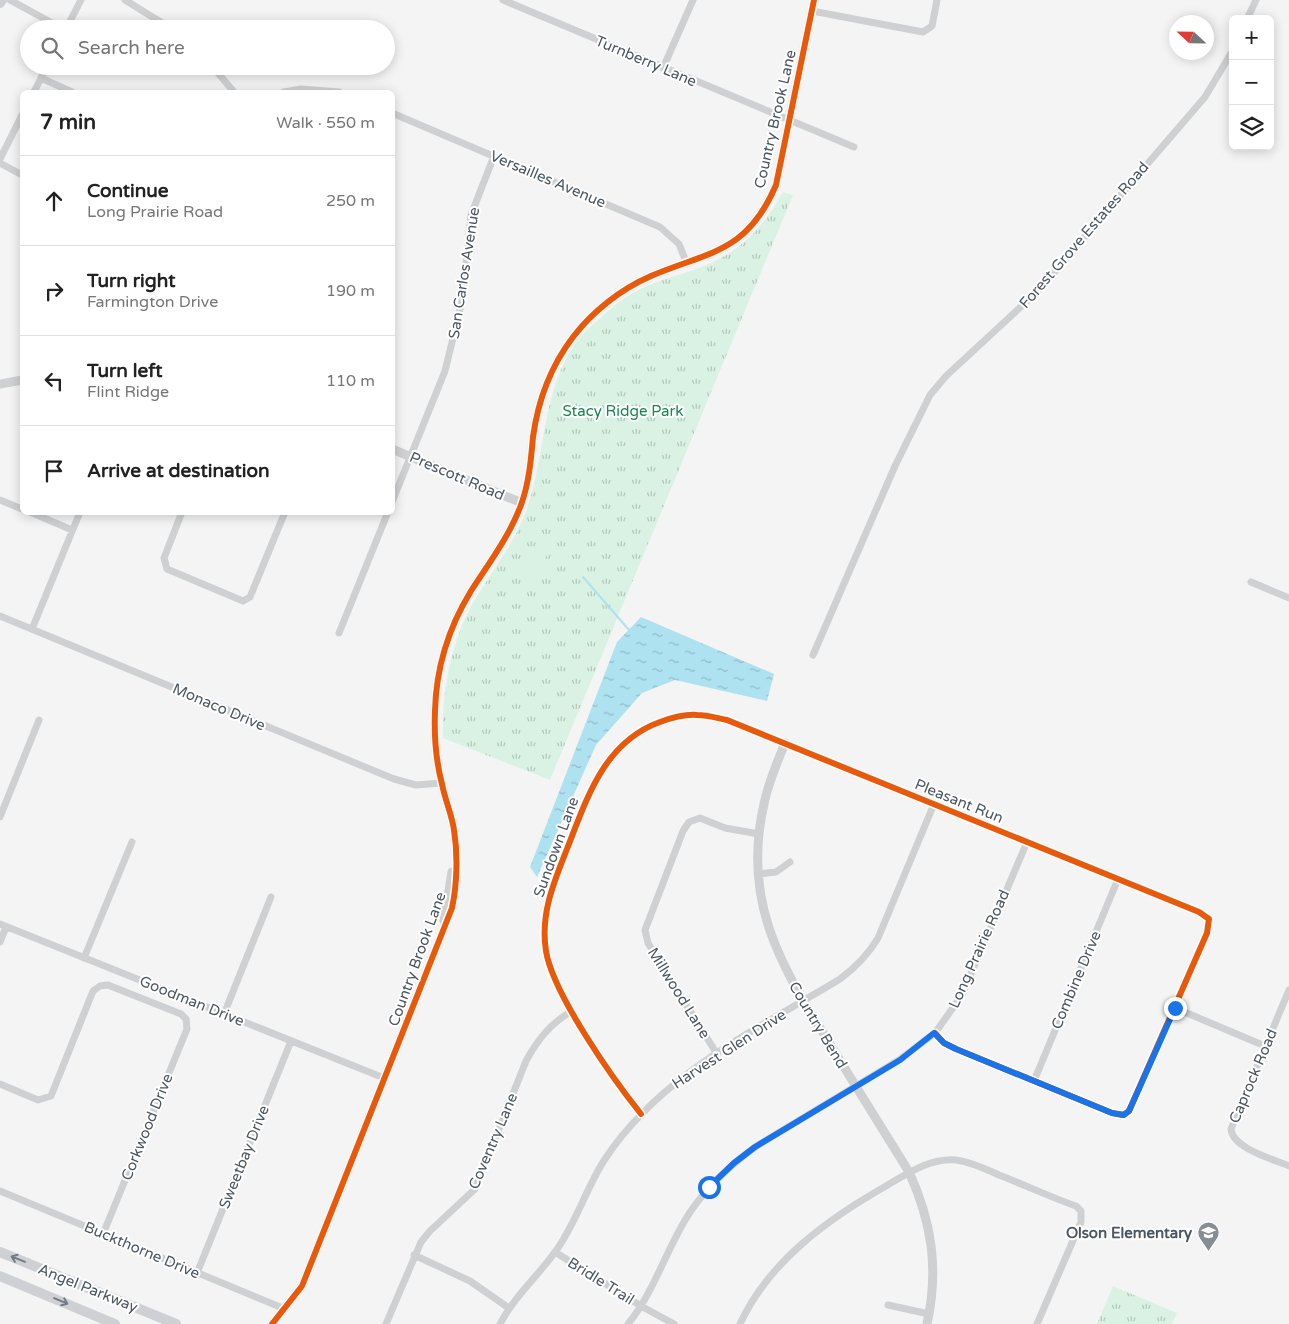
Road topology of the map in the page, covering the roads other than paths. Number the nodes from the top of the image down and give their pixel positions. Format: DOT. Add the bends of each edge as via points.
graph roads {
  1 [pos="10,0"];
  2 [pos="81,0"];
  3 [pos="125,0"];
  4 [pos="503,0"];
  5 [pos="693,0"];
  6 [pos="814,0"];
  7 [pos="937,0"];
  8 [pos="1256,0"];
  9 [pos="812,11"];
  10 [pos="1249,15"];
  11 [pos="48,20"];
  12 [pos="70,20"];
  13 [pos="157,20"];
  14 [pos="1229,57"];
  15 [pos="663,68"];
  16 [pos="42,75"];
  17 [pos="220,75"];
  18 [pos="41,78"];
  19 [pos="35,90"];
  20 [pos="68,90"];
  21 [pos="232,90"];
  22 [pos="292,90"];
  23 [pos="320,90"];
  24 [pos="395,114"];
  25 [pos="20,119"];
  26 [pos="790,122"];
  27 [pos="854,147"];
  28 [pos="494,156"];
  29 [pos="0,159"];
  30 [pos="0,163"];
  31 [pos="20,174"];
  32 [pos="687,264"];
  33 [pos="20,380"];
  34 [pos="0,384"];
  35 [pos="395,450"];
  36 [pos="411,457"];
  37 [pos="395,495"];
  38 [pos="0,500"];
  39 [pos="522,503"];
  40 [pos="20,508"];
  41 [pos="37,515"];
  42 [pos="79,515"];
  43 [pos="181,515"];
  44 [pos="284,515"];
  45 [pos="387,515"];
  46 [pos="72,530"];
  47 [pos="1251,582"];
  48 [pos="1289,598"];
  49 [pos="0,616"];
  50 [pos="32,629"];
  51 [pos="339,633"];
  52 [pos="812,655"];
  53 [pos="696,715"];
  54 [pos="40,720"];
  55 [pos="785,744"];
  56 [pos="441,783"];
  57 [pos="934,804"];
  58 [pos="0,818"];
  59 [pos="759,834"];
  60 [pos="132,842"];
  61 [pos="1027,842"];
  62 [pos="790,862"];
  63 [pos="759,874"];
  64 [pos="1118,879"];
  65 [pos="271,896"];
  66 [pos="3,925"];
  67 [pos="0,942"];
  68 [pos="84,958"];
  69 [pos="1289,990"];
  70 [pos="803,1001"];
  71 [pos="1175,1008"];
  72 [pos="572,1011"];
  73 [pos="224,1014"];
  74 [pos="934,1033"];
  75 [pos="291,1041"];
  76 [pos="1265,1046"];
  77 [pos="717,1054"];
  78 [pos="384,1078"];
  79 [pos="1034,1081"];
  80 [pos="0,1084"];
  81 [pos="856,1086"];
  82 [pos="641,1114"];
  83 [pos="1289,1166"];
  84 [pos="909,1172"];
  85 [pos="0,1191"];
  86 [pos="103,1234"];
  87 [pos="0,1252"];
  88 [pos="555,1252"];
  89 [pos="414,1255"];
  90 [pos="197,1273"];
  91 [pos="0,1276"];
  92 [pos="641,1306"];
  93 [pos="888,1306"];
  94 [pos="509,1308"];
  95 [pos="284,1309"];
  96 [pos="929,1314"];
  97 [pos="115,1324"];
  98 [pos="176,1324"];
  99 [pos="272,1324"];
  100 [pos="386,1324"];
  101 [pos="500,1324"];
  102 [pos="628,1324"];
  103 [pos="674,1324"];
  104 [pos="740,1324"];
  105 [pos="927,1324"];
  106 [pos="1037,1324"];
  1 -- 11 [label="street"];
  2 -- 12 [label="street"];
  3 -- 13 [label="street"];
  4 -- 15 [label="street, Turnberry Lane"];
  5 -- 15 [label="street"];
  6 -- 9 [label="street, Country Brook Lane"];
  7 -- 9 [label="street" via="932,24 921,32"];
  8 -- 10 [label="street"];
  9 -- 26 [label="street, Country Brook Lane"];
  14 -- 52 [label="street, Forest Grove Estates Road" via="1205,98 1039,290 946,376 930,395 895,466"];
  15 -- 26 [label="street, Turnberry Lane"];
  16 -- 18 [label="street"];
  17 -- 21 [label="street"];
  18 -- 19 [label="street"];
  18 -- 20 [label="street"];
  22 -- 23 [label="street"];
  24 -- 28 [label="street, Versailles Avenue"];
  25 -- 29 [label="street"];
  26 -- 27 [label="street, Turnberry Lane"];
  26 -- 32 [label="street, Country Brook Lane" via="776,185 763,211 734,242"];
  28 -- 32 [label="street, Versailles Avenue" via="660,226 679,244"];
  28 -- 36 [label="street, San Carlos Avenue" via="471,214 462,301 452,348"];
  30 -- 31 [label="street"];
  32 -- 39 [label="street, Country Brook Lane" via="651,276 617,295 588,320 564,349 541,400"];
  33 -- 34 [label="street"];
  35 -- 36 [label="street, Prescott Road"];
  36 -- 37 [label="street, San Carlos Avenue"];
  36 -- 39 [label="street, Prescott Road"];
  38 -- 40 [label="street"];
  39 -- 56 [label="street, Country Brook Lane" via="497,553 459,613 446,646 435,712"];
  41 -- 46 [label="street"];
  42 -- 46 [label="street"];
  43 -- 44 [label="street" via="164,564 170,571 238,600 250,597"];
  45 -- 51 [label="street"];
  46 -- 50 [label="street"];
  47 -- 48 [label="street"];
  49 -- 50 [label="street, Monaco Drive"];
  50 -- 56 [label="street, Monaco Drive" via="394,779 416,786"];
  53 -- 55 [label="street, Pleasant Run" via="727,720"];
  53 -- 72 [label="street, Sundown Lane" via="671,718 648,726 625,741 607,761 585,803 553,886 545,917 544,937 549,965"];
  54 -- 58 [label="street"];
  55 -- 57 [label="street, Pleasant Run"];
  55 -- 59 [label="street, Country Bend" via="767,791"];
  56 -- 78 [label="street, Country Brook Lane" via="454,830 455,860 443,929"];
  57 -- 61 [label="street, Pleasant Run"];
  57 -- 70 [label="street, Harvest Glen Drive" via="878,938 869,952 848,974"];
  59 -- 63 [label="street, Country Bend"];
  59 -- 77 [label="street, Millwood Lane" via="725,828 700,818 692,820 683,831 646,924 645,936"];
  60 -- 68 [label="street"];
  61 -- 64 [label="street, Pleasant Run"];
  61 -- 74 [label="street, Long Prairie Road" via="962,996"];
  62 -- 63 [label="street" via="776,872"];
  63 -- 70 [label="street, Country Bend" via="762,904 774,946"];
  64 -- 71 [label="street, Pleasant Run" via="1210,919"];
  64 -- 79 [label="street, Combine Drive"];
  65 -- 73 [label="street"];
  66 -- 67 [label="street"];
  66 -- 68 [label="street, Goodman Drive"];
  68 -- 73 [label="street, Goodman Drive"];
  69 -- 76 [label="street, Caprock Road"];
  70 -- 77 [label="street, Harvest Glen Drive"];
  70 -- 81 [label="street, Country Bend"];
  71 -- 76 [label="street"];
  71 -- 79 [label="street" via="1129,1111 1124,1115"];
  72 -- 82 [label="street, Sundown Lane" via="623,1092"];
  72 -- 89 [label="street, Coventry Lane" via="543,1033 526,1061 475,1189 430,1231"];
  73 -- 75 [label="street, Goodman Drive"];
  74 -- 79 [label="street" via="956,1049"];
  74 -- 81 [label="street, Long Prairie Road" via="900,1060"];
  75 -- 78 [label="street, Goodman Drive"];
  75 -- 90 [label="street, Sweetbay Drive"];
  76 -- 83 [label="street, Caprock Road" via="1232,1124 1231,1134 1237,1143"];
  77 -- 82 [label="street, Harvest Glen Drive" via="683,1076"];
  78 -- 95 [label="street, Country Brook Lane" via="302,1286"];
  80 -- 86 [label="street, Corkwood Drive" via="38,1100 51,1096 93,991 100,986 108,985 181,1014 186,1020 187,1029"];
  81 -- 84 [label="street, Country Bend"];
  81 -- 92 [label="street, Long Prairie Road" via="755,1147 709,1187 683,1223 653,1288"];
  82 -- 88 [label="street, Harvest Glen Drive" via="605,1159"];
  84 -- 96 [label="street, Country Bend" via="925,1212 932,1246 934,1275"];
  84 -- 104 [label="street" via="823,1226 798,1247 772,1274"];
  84 -- 106 [label="street" via="937,1161 968,1162 1076,1206 1081,1211 1081,1222"];
  85 -- 86 [label="street, Buckthorne Drive"];
  86 -- 90 [label="street, Buckthorne Drive"];
  98 -- 87 [label="main road, Angel Parkway, one-way"];
  88 -- 92 [label="street, Bridle Trail"];
  88 -- 94 [label="street, Harvest Glen Drive"];
  89 -- 94 [label="street" via="470,1281"];
  89 -- 100 [label="street, Coventry Lane"];
  90 -- 95 [label="street, Buckthorne Drive"];
  91 -- 97 [label="main road, Angel Parkway, one-way"];
  92 -- 102 [label="street, Long Prairie Road"];
  92 -- 103 [label="street, Bridle Trail"];
  93 -- 96 [label="street"];
  94 -- 101 [label="street, Harvest Glen Drive"];
  95 -- 99 [label="street, Country Brook Lane"];
  96 -- 105 [label="street, Country Bend"];
}
